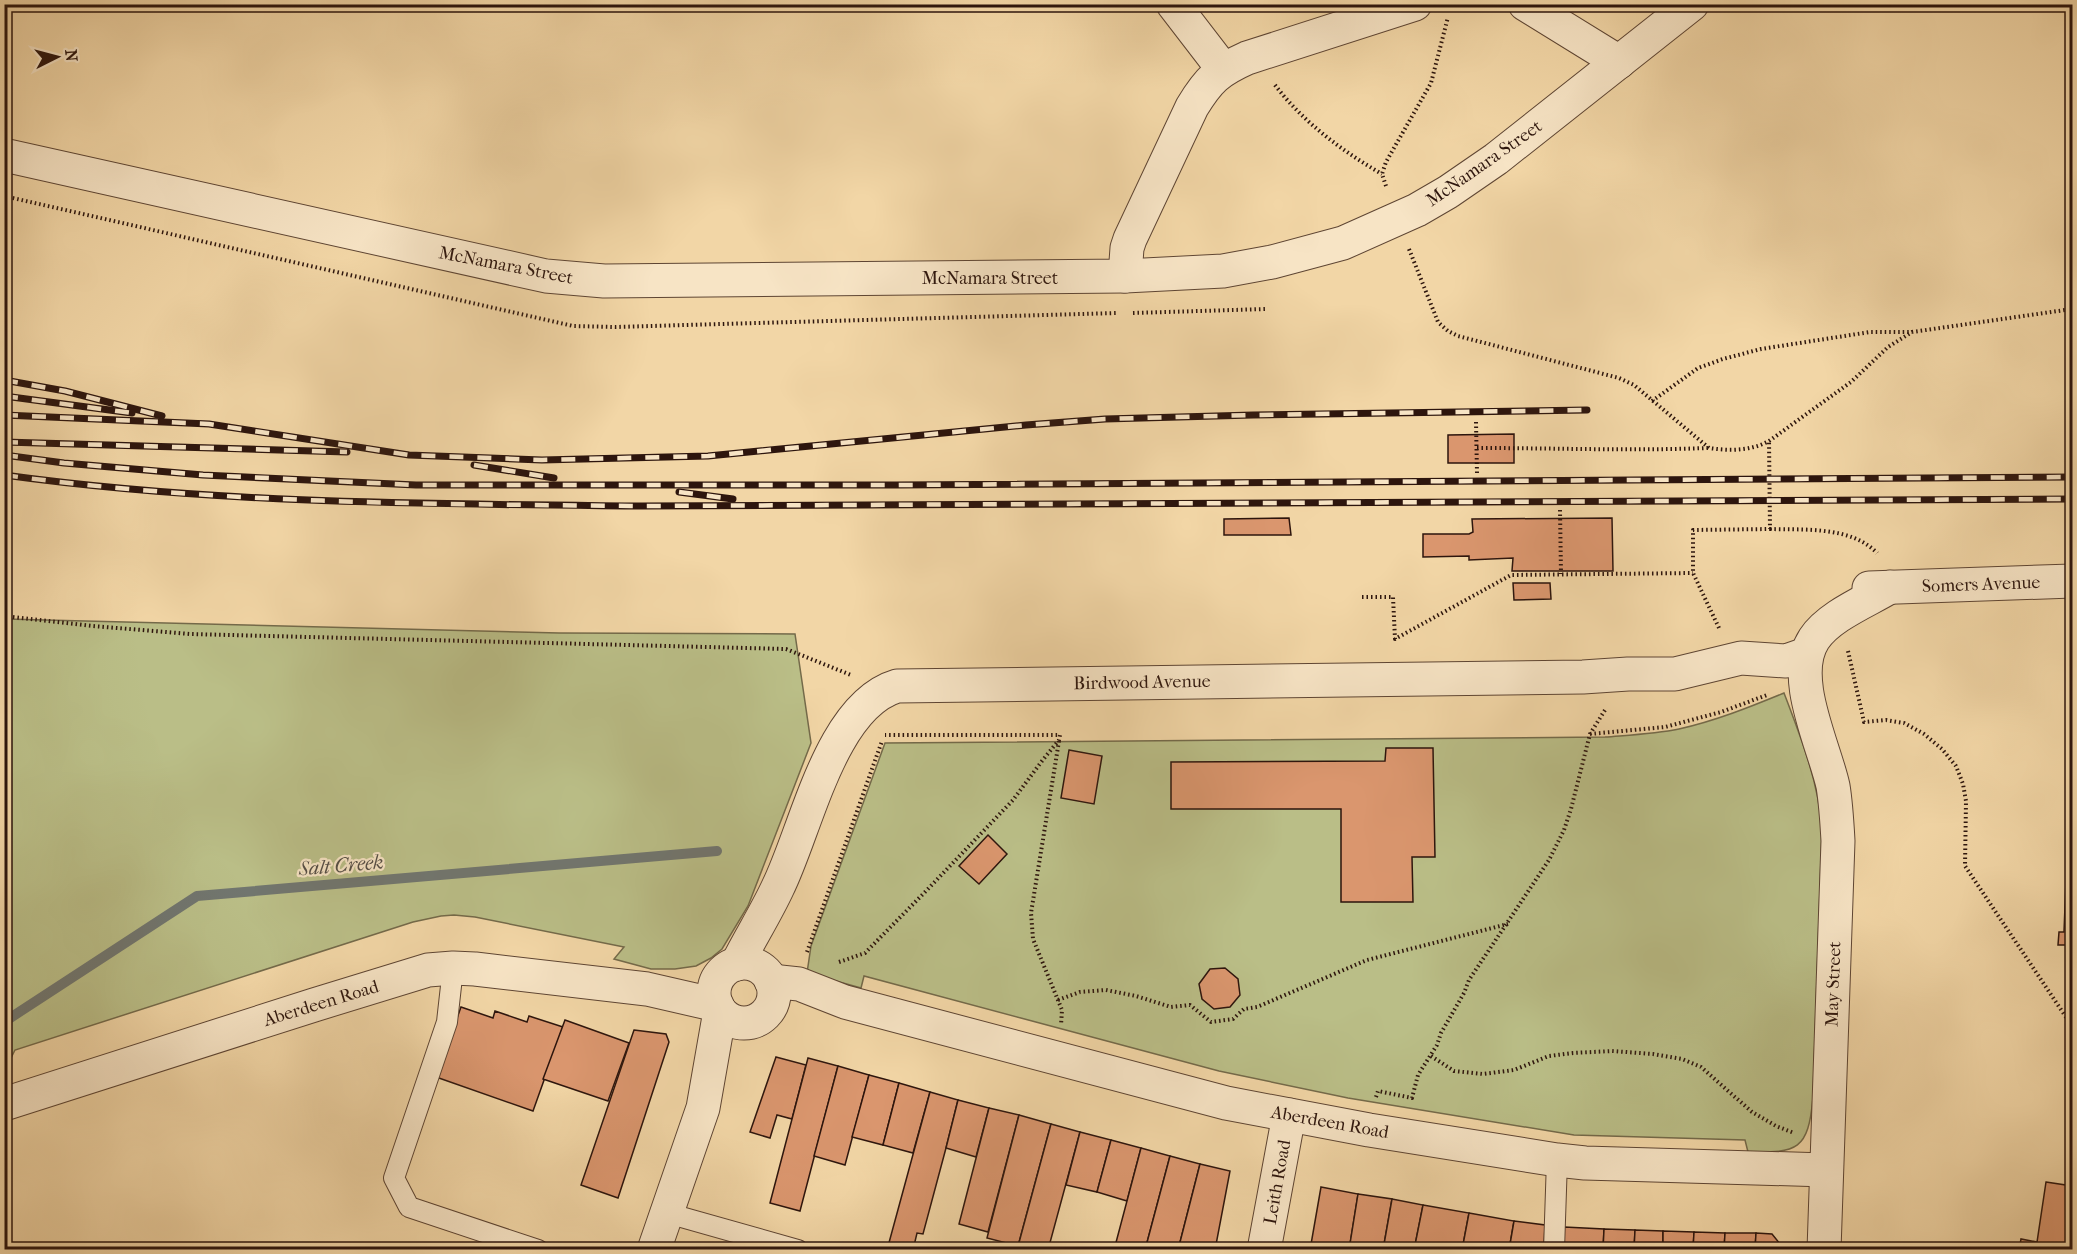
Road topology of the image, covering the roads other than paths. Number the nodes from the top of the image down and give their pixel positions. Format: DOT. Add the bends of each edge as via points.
graph roads {
  1 [pos="1173,4"];
  2 [pos="1415,4"];
  3 [pos="1525,4"];
  4 [pos="1692,4"];
  5 [pos="1619,62"];
  6 [pos="1223,69"];
  7 [pos="4,155"];
  8 [pos="1125,276"];
  9 [pos="2073,581"];
  10 [pos="1796,666"];
  11 [pos="1628,674"];
  12 [pos="453,968"];
  13 [pos="760,974"];
  14 [pos="646,989"];
  15 [pos="845,1002"];
  16 [pos="719,1008"];
  17 [pos="760,1017"];
  18 [pos="4,1104"];
  19 [pos="703,1108"];
  20 [pos="1289,1115"];
  21 [pos="1557,1160"];
  22 [pos="1826,1170"];
  23 [pos="667,1213"];
  24 [pos="538,1250"];
  25 [pos="654,1250"];
  26 [pos="798,1250"];
  27 [pos="1264,1250"];
  28 [pos="1554,1250"];
  29 [pos="1824,1250"];
  1 -- 6 [label="street"];
  2 -- 6 [label="street"];
  3 -- 5 [label="street"];
  4 -- 5 [label="street, McNamara Street"];
  5 -- 8 [label="street, McNamara Street" via="1448,192 1343,243 1224,272"];
  6 -- 8 [label="street" via="1192,107 1130,239"];
  7 -- 8 [label="street, McNamara Street" via="571,279"];
  9 -- 10 [label="street, Somers Avenue" via="1890,587 1825,626"];
  10 -- 11 [label="street, Birdwood Avenue" via="1741,658 1675,674"];
  10 -- 11 [label="street, Birdwood Avenue" via="1763,640 1745,638 1723,640"];
  10 -- 22 [label="street, May Street" via="1833,785 1838,841"];
  11 -- 13 [label="street, Birdwood Avenue" via="920,685 885,689 868,702 843,733 821,776 779,886"];
  12 -- 14 [label="street, Aberdeen Road"];
  12 -- 18 [label="street, Aberdeen Road" via="428,970"];
  12 -- 24 [label="lane" via="447,1022 394,1178 409,1207"];
  13 -- 14 [label="street, Aberdeen Road"];
  13 -- 15 [label="street, Aberdeen Road"];
  13 -- 16 [label="street" via="720,976 715,985"];
  13 -- 17 [label="street" via="774,989 774,998"];
  14 -- 16 [label="street, Aberdeen Road"];
  15 -- 17 [label="street, Aberdeen Road"];
  15 -- 20 [label="street, Aberdeen Road" via="1206,1098"];
  16 -- 17 [label="street, Aberdeen Road" via="736,1022"];
  16 -- 19 [label="street"];
  17 -- 19 [label="street"];
  19 -- 23 [label="street"];
  20 -- 21 [label="street, Aberdeen Road"];
  20 -- 27 [label="street, Leith Road"];
  21 -- 22 [label="street, Aberdeen Road"];
  21 -- 28 [label="lane"];
  22 -- 29 [label="street, May Street"];
  23 -- 25 [label="street"];
  23 -- 26 [label="lane"];
}
